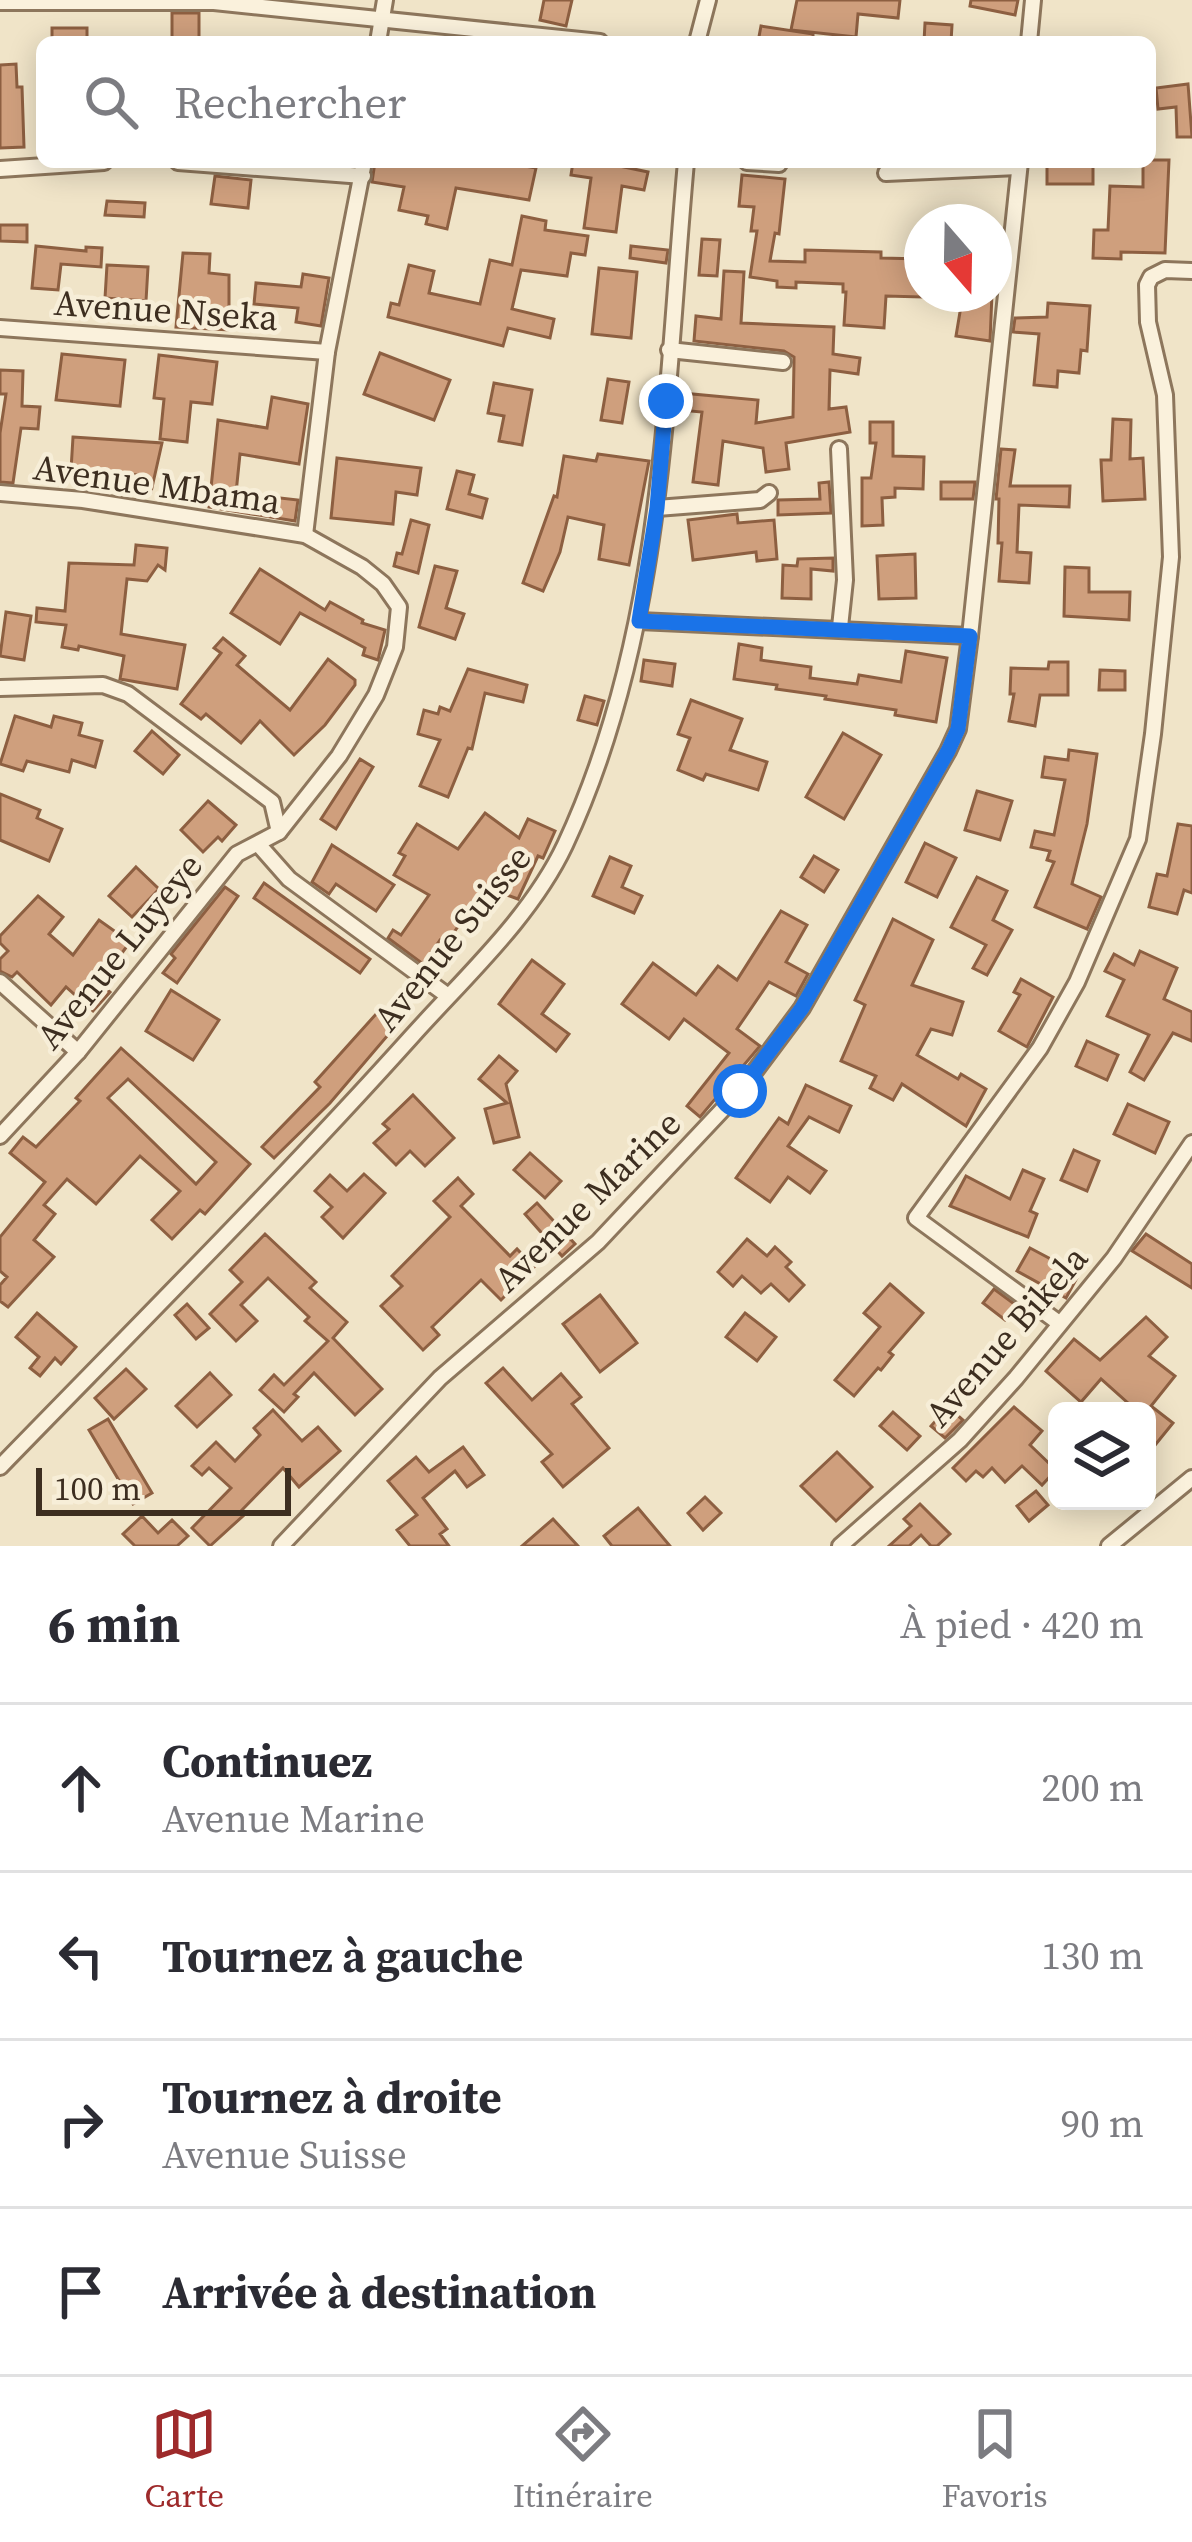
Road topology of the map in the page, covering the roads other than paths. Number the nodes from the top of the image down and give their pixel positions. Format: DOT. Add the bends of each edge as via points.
graph roads {
  1 [pos="386,0"];
  2 [pos="707,0"];
  3 [pos="1033,0"];
  4 [pos="0,2"];
  5 [pos="381,20"];
  6 [pos="379,36"];
  7 [pos="540,36"];
  8 [pos="698,36"];
  9 [pos="1030,36"];
  10 [pos="36,167"];
  11 [pos="685,168"];
  12 [pos="960,168"];
  13 [pos="1019,168"];
  14 [pos="364,169"];
  15 [pos="0,170"];
  16 [pos="886,173"];
  17 [pos="1192,272"];
  18 [pos="0,328"];
  19 [pos="669,350"];
  20 [pos="327,352"];
  21 [pos="783,362"];
  22 [pos="839,449"];
  23 [pos="0,493"];
  24 [pos="769,493"];
  25 [pos="657,508"];
  26 [pos="305,535"];
  27 [pos="639,621"];
  28 [pos="840,627"];
  29 [pos="970,636"];
  30 [pos="0,688"];
  31 [pos="279,832"];
  32 [pos="258,844"];
  33 [pos="0,982"];
  34 [pos="448,997"];
  35 [pos="79,1052"];
  36 [pos="0,1136"];
  37 [pos="1192,1143"];
  38 [pos="1060,1323"];
  39 [pos="0,1467"];
  40 [pos="1192,1478"];
  41 [pos="281,1546"];
  42 [pos="840,1546"];
  43 [pos="1109,1546"];
  1 -- 5 [label="street"];
  2 -- 8 [label="street"];
  3 -- 9 [label="street"];
  4 -- 5 [label="street" via="214,2"];
  5 -- 6 [label="street"];
  5 -- 7 [label="street"];
  10 -- 15 [label="street"];
  11 -- 19 [label="street, Avenue Suisse"];
  12 -- 16 [label="street"];
  13 -- 29 [label="street, Avenue Marine"];
  14 -- 20 [label="street"];
  17 -- 38 [label="street" via="1165,271 1147,285 1165,395 1171,557 1138,839 1040,1048 916,1218"];
  18 -- 20 [label="street, Avenue Nseka"];
  19 -- 21 [label="street"];
  19 -- 25 [label="street, Avenue Suisse"];
  20 -- 26 [label="street"];
  22 -- 28 [label="street"];
  23 -- 26 [label="street, Avenue Mbama"];
  24 -- 25 [label="street"];
  25 -- 27 [label="street, Avenue Suisse"];
  26 -- 31 [label="street, Avenue Luyeye" via="383,584 399,607 399,626 376,695"];
  27 -- 28 [label="street"];
  27 -- 34 [label="street, Avenue Suisse" via="565,844 542,888"];
  28 -- 29 [label="street"];
  29 -- 41 [label="street, Avenue Marine" via="948,751 802,1008 740,1091 598,1241 440,1378"];
  30 -- 31 [label="street" via="103,685 128,694 272,802"];
  31 -- 32 [label="street, Avenue Luyeye"];
  32 -- 34 [label="street" via="289,879"];
  32 -- 35 [label="street, Avenue Luyeye" via="237,854"];
  33 -- 35 [label="street"];
  34 -- 39 [label="street, Avenue Suisse"];
  35 -- 36 [label="street, Avenue Luyeye"];
  37 -- 38 [label="street, Avenue Bikela"];
  38 -- 42 [label="street, Avenue Bikela" via="960,1440"];
  40 -- 43 [label="street"];
}
